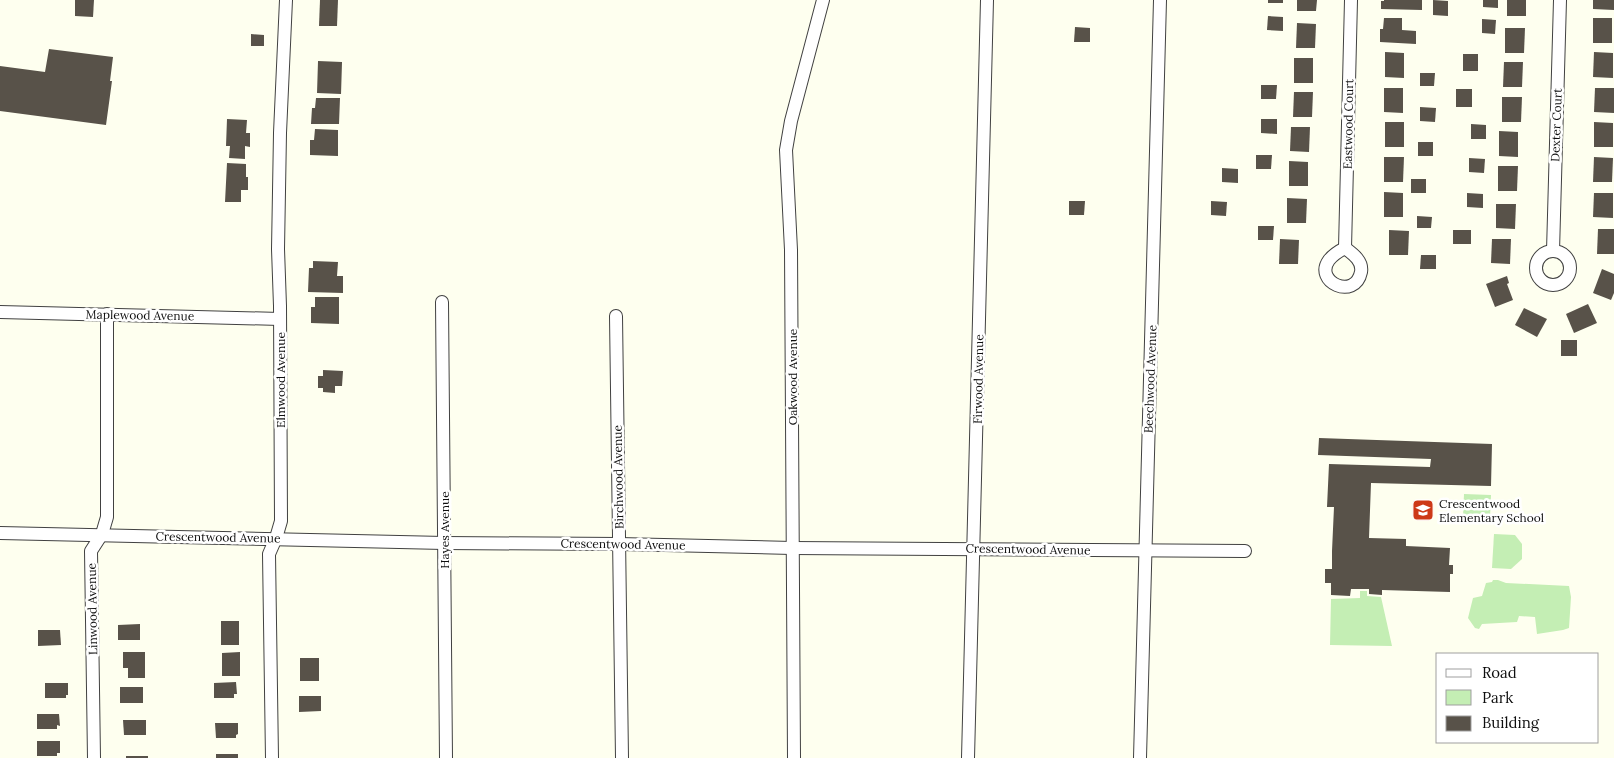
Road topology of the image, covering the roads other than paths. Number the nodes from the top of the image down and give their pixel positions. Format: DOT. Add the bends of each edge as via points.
graph roads {
  1 [pos="286,0"];
  2 [pos="823,0"];
  3 [pos="987,0"];
  4 [pos="1160,0"];
  5 [pos="1351,0"];
  6 [pos="1560,0"];
  7 [pos="1345,248"];
  8 [pos="1553,251"];
  9 [pos="442,302"];
  10 [pos="0,312"];
  11 [pos="107,314"];
  12 [pos="616,316"];
  13 [pos="280,319"];
  14 [pos="0,532"];
  15 [pos="102,534"];
  16 [pos="276,538"];
  17 [pos="444,543"];
  18 [pos="619,544"];
  19 [pos="792,548"];
  20 [pos="974,549"];
  21 [pos="1145,551"];
  22 [pos="1246,551"];
  23 [pos="94,758"];
  24 [pos="272,758"];
  25 [pos="446,758"];
  26 [pos="622,758"];
  27 [pos="794,758"];
  28 [pos="968,758"];
  29 [pos="1140,758"];
  1 -- 13 [label="street, Elmwood Avenue" via="280,134"];
  2 -- 19 [label="street, Oakwood Avenue" via="790,121 786,150 791,250"];
  3 -- 20 [label="street, Firwood Avenue"];
  4 -- 21 [label="street, Beechwood Avenue"];
  5 -- 7 [label="street, Eastwood Court"];
  6 -- 8 [label="street, Dexter Court"];
  9 -- 17 [label="street, Hayes Avenue"];
  10 -- 11 [label="street, Maplewood Avenue"];
  11 -- 13 [label="street, Maplewood Avenue"];
  11 -- 15 [label="street, Linwood Avenue" via="107,517"];
  12 -- 18 [label="street, Birchwood Avenue"];
  13 -- 16 [label="street, Elmwood Avenue" via="280,521"];
  14 -- 15 [label="street, Crescentwood Avenue"];
  15 -- 16 [label="street, Crescentwood Avenue"];
  15 -- 23 [label="street, Linwood Avenue" via="92,551"];
  16 -- 17 [label="street, Crescentwood Avenue"];
  16 -- 24 [label="street, Elmwood Avenue" via="269,554"];
  17 -- 18 [label="street, Crescentwood Avenue"];
  17 -- 25 [label="street, Hayes Avenue"];
  18 -- 19 [label="street, Crescentwood Avenue"];
  18 -- 26 [label="street, Birchwood Avenue"];
  19 -- 20 [label="street, Crescentwood Avenue"];
  19 -- 27 [label="street, Oakwood Avenue"];
  20 -- 21 [label="street, Crescentwood Avenue"];
  20 -- 28 [label="street, Firwood Avenue"];
  21 -- 22 [label="street, Crescentwood Avenue"];
  21 -- 29 [label="street, Beechwood Avenue"];
}
